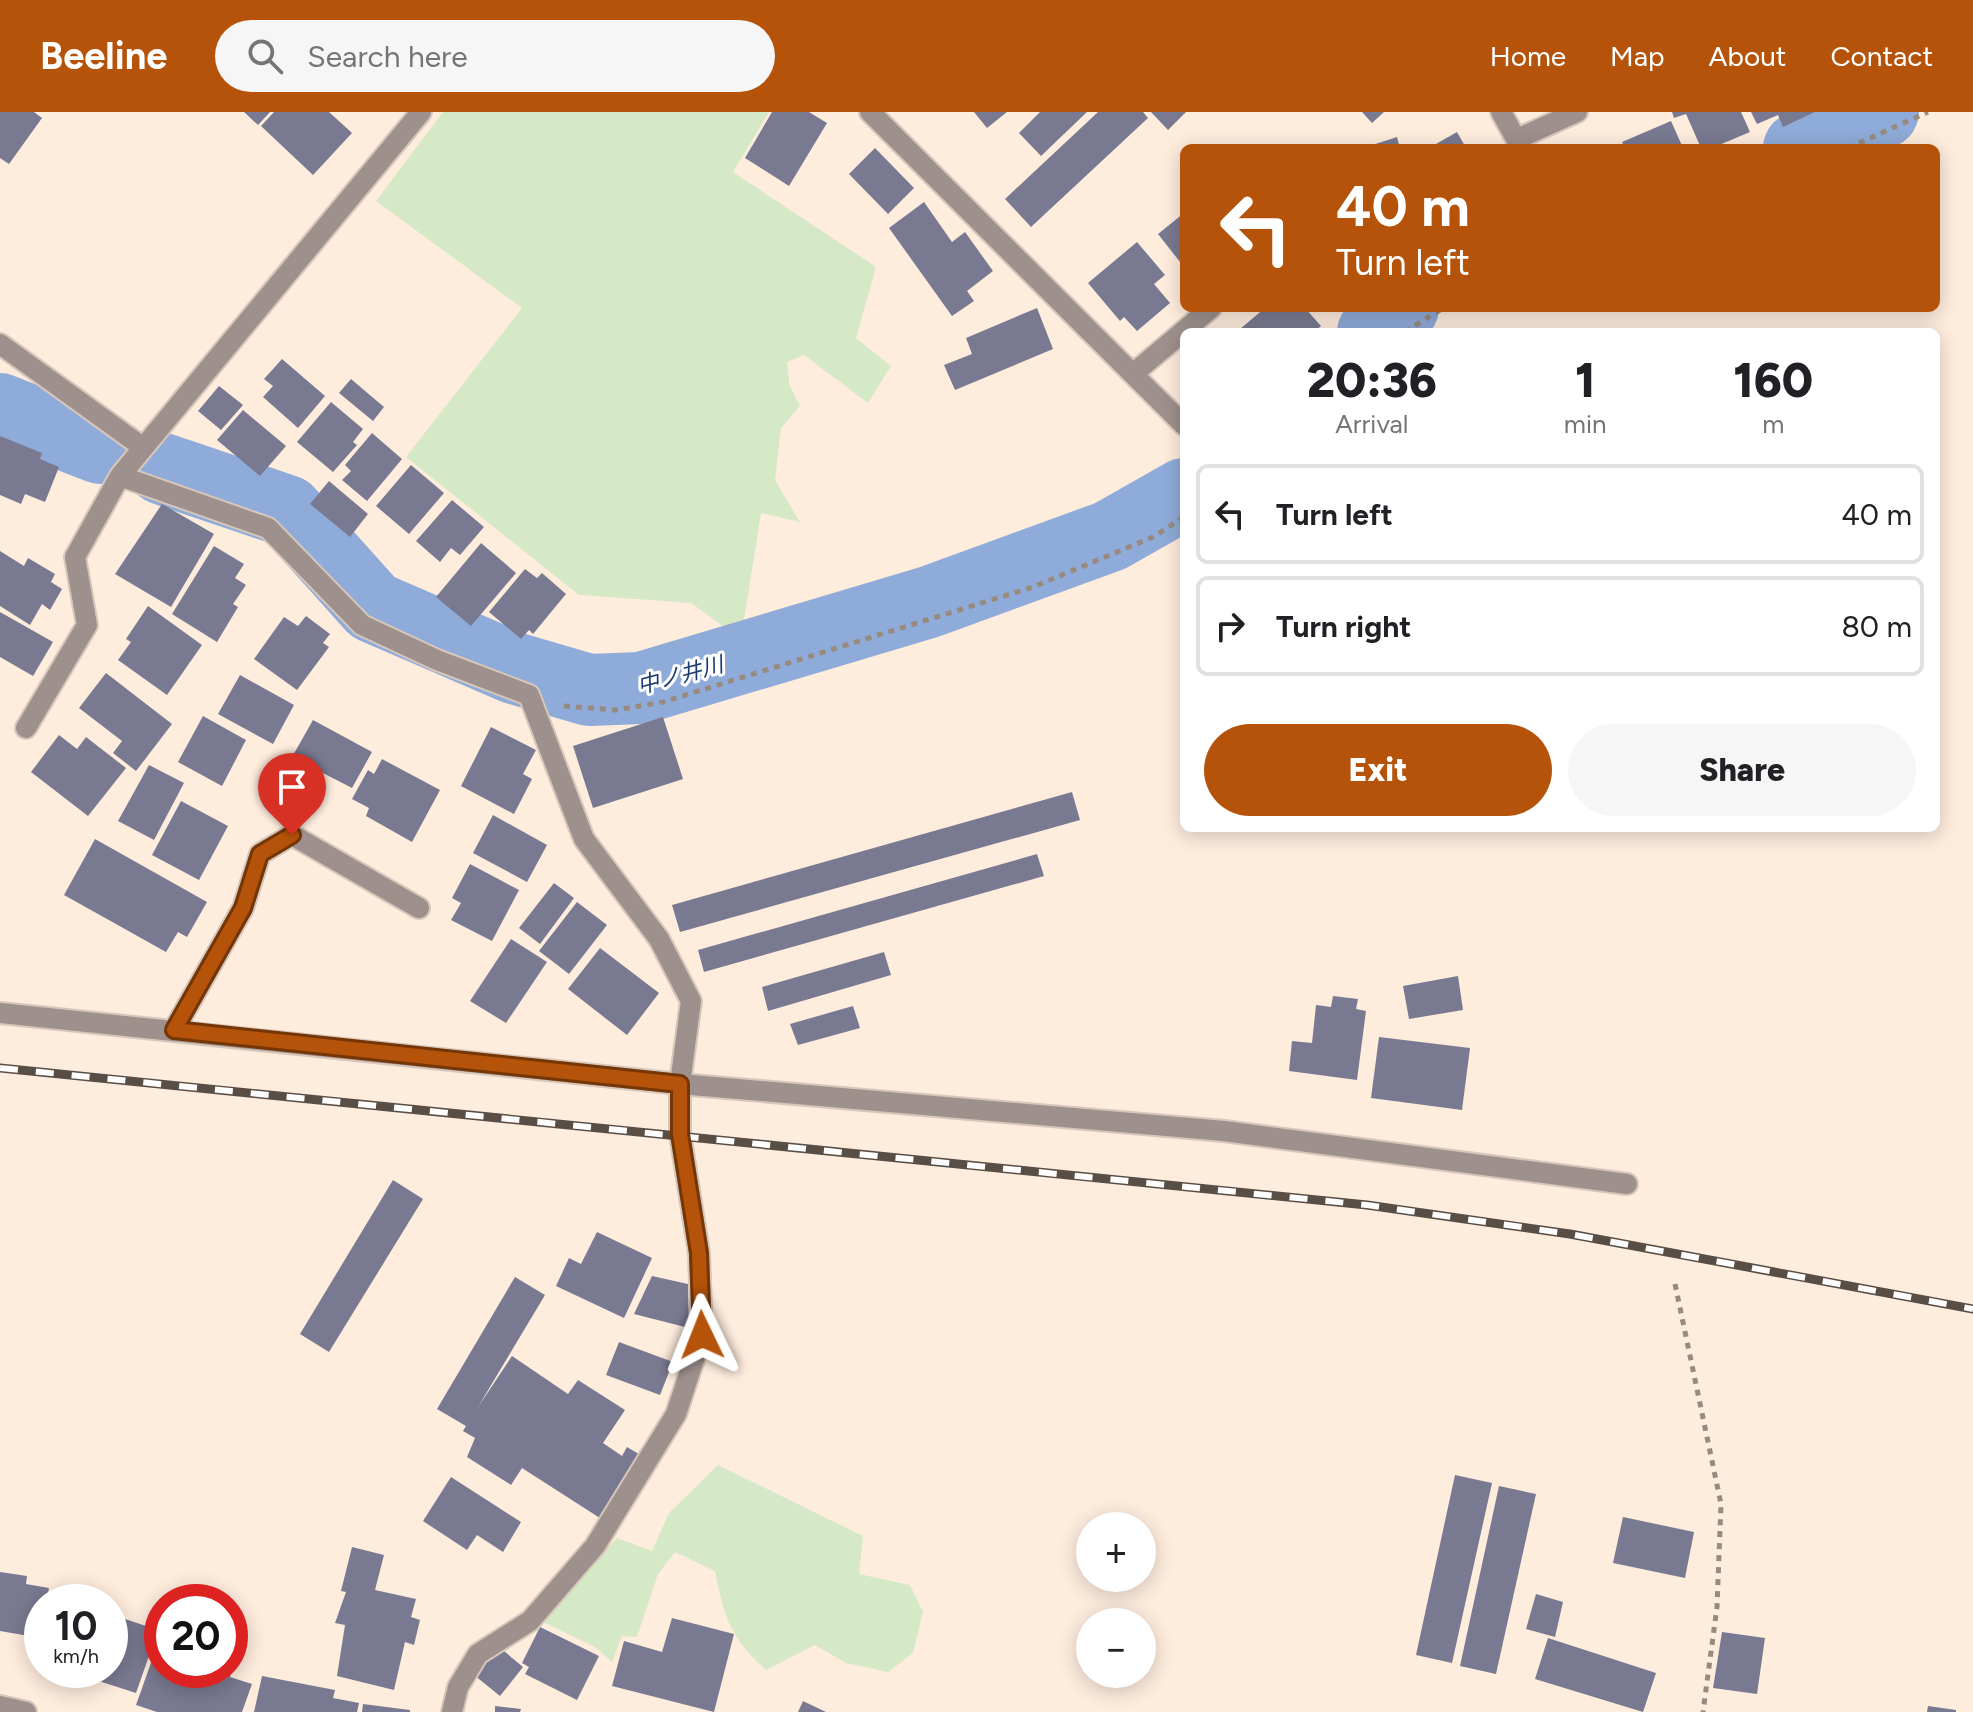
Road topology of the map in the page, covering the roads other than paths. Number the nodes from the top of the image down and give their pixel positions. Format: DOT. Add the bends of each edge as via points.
graph roads {
  1 [pos="421,112"];
  2 [pos="870,112"];
  3 [pos="1501,112"];
  4 [pos="1577,112"];
  5 [pos="1519,144"];
  6 [pos="1206,312"];
  7 [pos="1187,328"];
  8 [pos="1180,334"];
  9 [pos="0,344"];
  10 [pos="1134,373"];
  11 [pos="1180,421"];
  12 [pos="141,446"];
  13 [pos="120,476"];
  14 [pos="26,728"];
  15 [pos="419,908"];
  16 [pos="0,1013"];
  17 [pos="174,1030"];
  18 [pos="680,1084"];
  19 [pos="1627,1184"];
  20 [pos="0,1706"];
  21 [pos="26,1712"];
  22 [pos="452,1712"];
  1 -- 12 [label="street"];
  2 -- 10 [label="street"];
  3 -- 5 [label="street"];
  4 -- 5 [label="street"];
  6 -- 7 [label="street"];
  8 -- 10 [label="street"];
  9 -- 12 [label="street"];
  10 -- 11 [label="street"];
  12 -- 13 [label="street"];
  13 -- 14 [label="street" via="75,557 87,625"];
  13 -- 18 [label="street" via="268,528 362,625 529,695 584,839 659,939 691,1001"];
  15 -- 17 [label="street" via="292,835 260,854 243,908"];
  16 -- 17 [label="street"];
  17 -- 18 [label="street"];
  18 -- 19 [label="street" via="1224,1131"];
  18 -- 22 [label="street" via="680,1134 699,1253 702,1335 676,1414 595,1546 530,1621 478,1654 458,1687"];
  20 -- 21 [label="street"];
}
